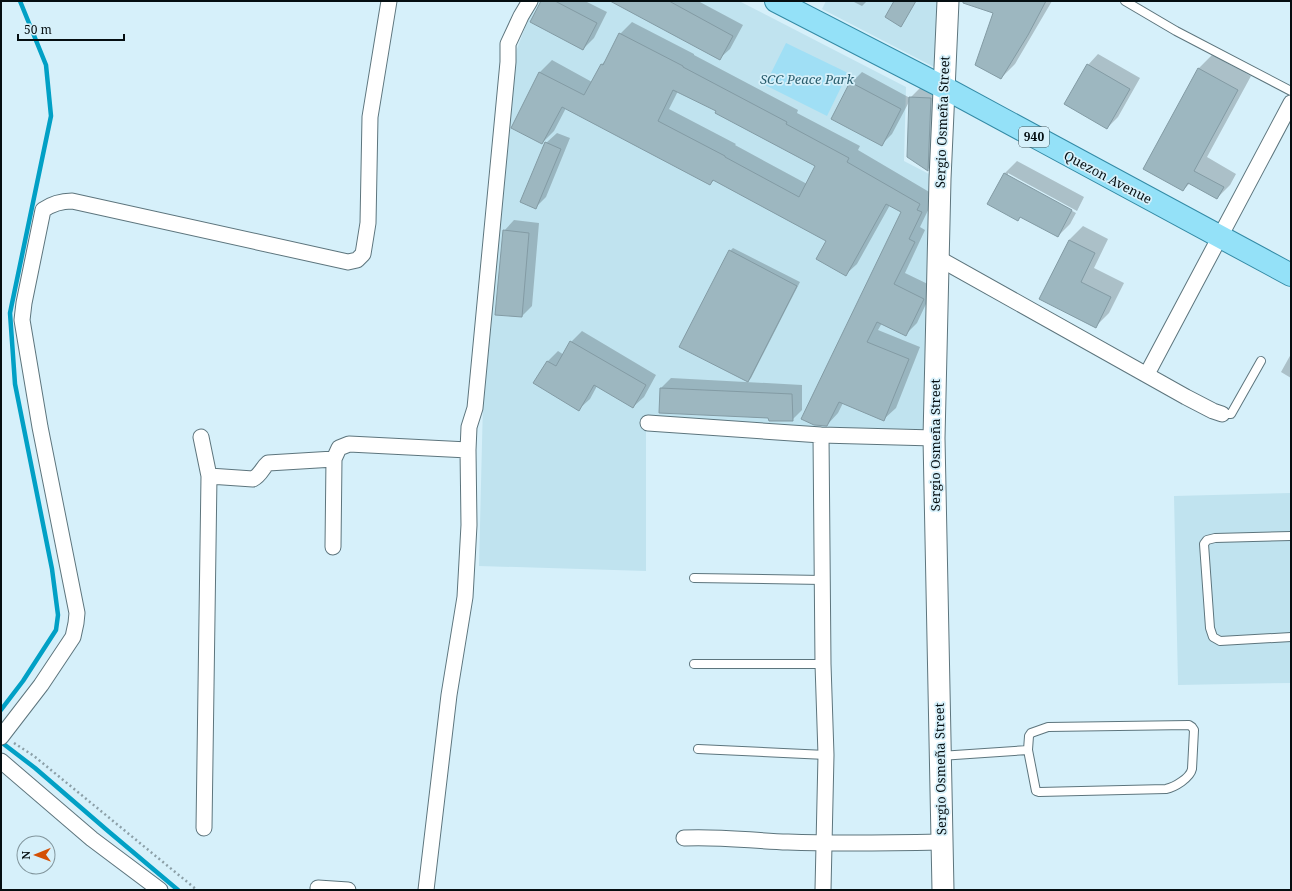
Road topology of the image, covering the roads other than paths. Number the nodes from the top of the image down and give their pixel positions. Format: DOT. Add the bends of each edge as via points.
graph roads {
  1 [pos="389,1"];
  2 [pos="530,1"];
  3 [pos="776,1"];
  4 [pos="948,1"];
  5 [pos="1125,1"];
  6 [pos="943,87"];
  7 [pos="1291,91"];
  8 [pos="1291,103"];
  9 [pos="1219,237"];
  10 [pos="938,258"];
  11 [pos="1291,275"];
  12 [pos="1261,361"];
  13 [pos="1147,374"];
  14 [pos="1222,414"];
  15 [pos="648,423"];
  16 [pos="821,435"];
  17 [pos="202,437"];
  18 [pos="934,438"];
  19 [pos="468,450"];
  20 [pos="334,459"];
  21 [pos="208,476"];
  22 [pos="1291,536"];
  23 [pos="333,546"];
  24 [pos="694,578"];
  25 [pos="823,580"];
  26 [pos="1291,637"];
  27 [pos="694,664"];
  28 [pos="823,664"];
  29 [pos="2,736"];
  30 [pos="698,749"];
  31 [pos="1028,750"];
  32 [pos="826,755"];
  33 [pos="939,756"];
  34 [pos="1,761"];
  35 [pos="204,828"];
  36 [pos="684,838"];
  37 [pos="941,842"];
  38 [pos="824,843"];
  39 [pos="318,888"];
  40 [pos="160,890"];
  41 [pos="348,890"];
  42 [pos="426,890"];
  43 [pos="823,890"];
  44 [pos="943,890"];
  1 -- 29 [label="street" via="370,117 368,223 363,254 357,260 348,262 72,201 51,204 43,210 22,320 76,623 72,637 41,685"];
  2 -- 19 [label="street" via="508,44 475,408 469,427"];
  3 -- 6 [label="main road, Quezon Avenue / 940"];
  4 -- 6 [label="street, Sergio Osmeña Street"];
  5 -- 7 [label="lane" via="1176,31"];
  6 -- 9 [label="main road, Quezon Avenue / 940"];
  6 -- 10 [label="street, Sergio Osmeña Street"];
  8 -- 9 [label="street"];
  9 -- 11 [label="main road, Quezon Avenue / 940"];
  9 -- 13 [label="street"];
  10 -- 13 [label="street"];
  10 -- 18 [label="street, Sergio Osmeña Street"];
  12 -- 14 [label="lane" via="1232,414"];
  13 -- 14 [label="street"];
  15 -- 16 [label="street"];
  16 -- 18 [label="street"];
  16 -- 25 [label="street"];
  17 -- 21 [label="street"];
  18 -- 33 [label="street, Sergio Osmeña Street"];
  19 -- 20 [label="street" via="349,444 339,448"];
  19 -- 42 [label="street" via="469,525 465,597 449,695"];
  20 -- 21 [label="street" via="268,463 253,479"];
  20 -- 23 [label="street"];
  21 -- 35 [label="street"];
  22 -- 26 [label="lane" via="1215,538 1207,540 1204,544 1210,628 1214,637 1220,640"];
  24 -- 25 [label="lane"];
  25 -- 28 [label="street"];
  27 -- 28 [label="lane"];
  28 -- 32 [label="street"];
  30 -- 32 [label="lane"];
  31 -- 31 [label="lane" via="1031,733 1048,727 1189,726 1194,730 1191,773 1175,786 1166,789 1039,792 1036,791"];
  31 -- 33 [label="lane"];
  32 -- 38 [label="street"];
  33 -- 37 [label="street, Sergio Osmeña Street"];
  34 -- 40 [label="street" via="92,839"];
  36 -- 38 [label="street"];
  37 -- 38 [label="street"];
  37 -- 44 [label="street, Sergio Osmeña Street"];
  38 -- 43 [label="street"];
  39 -- 41 [label="street"];
}
